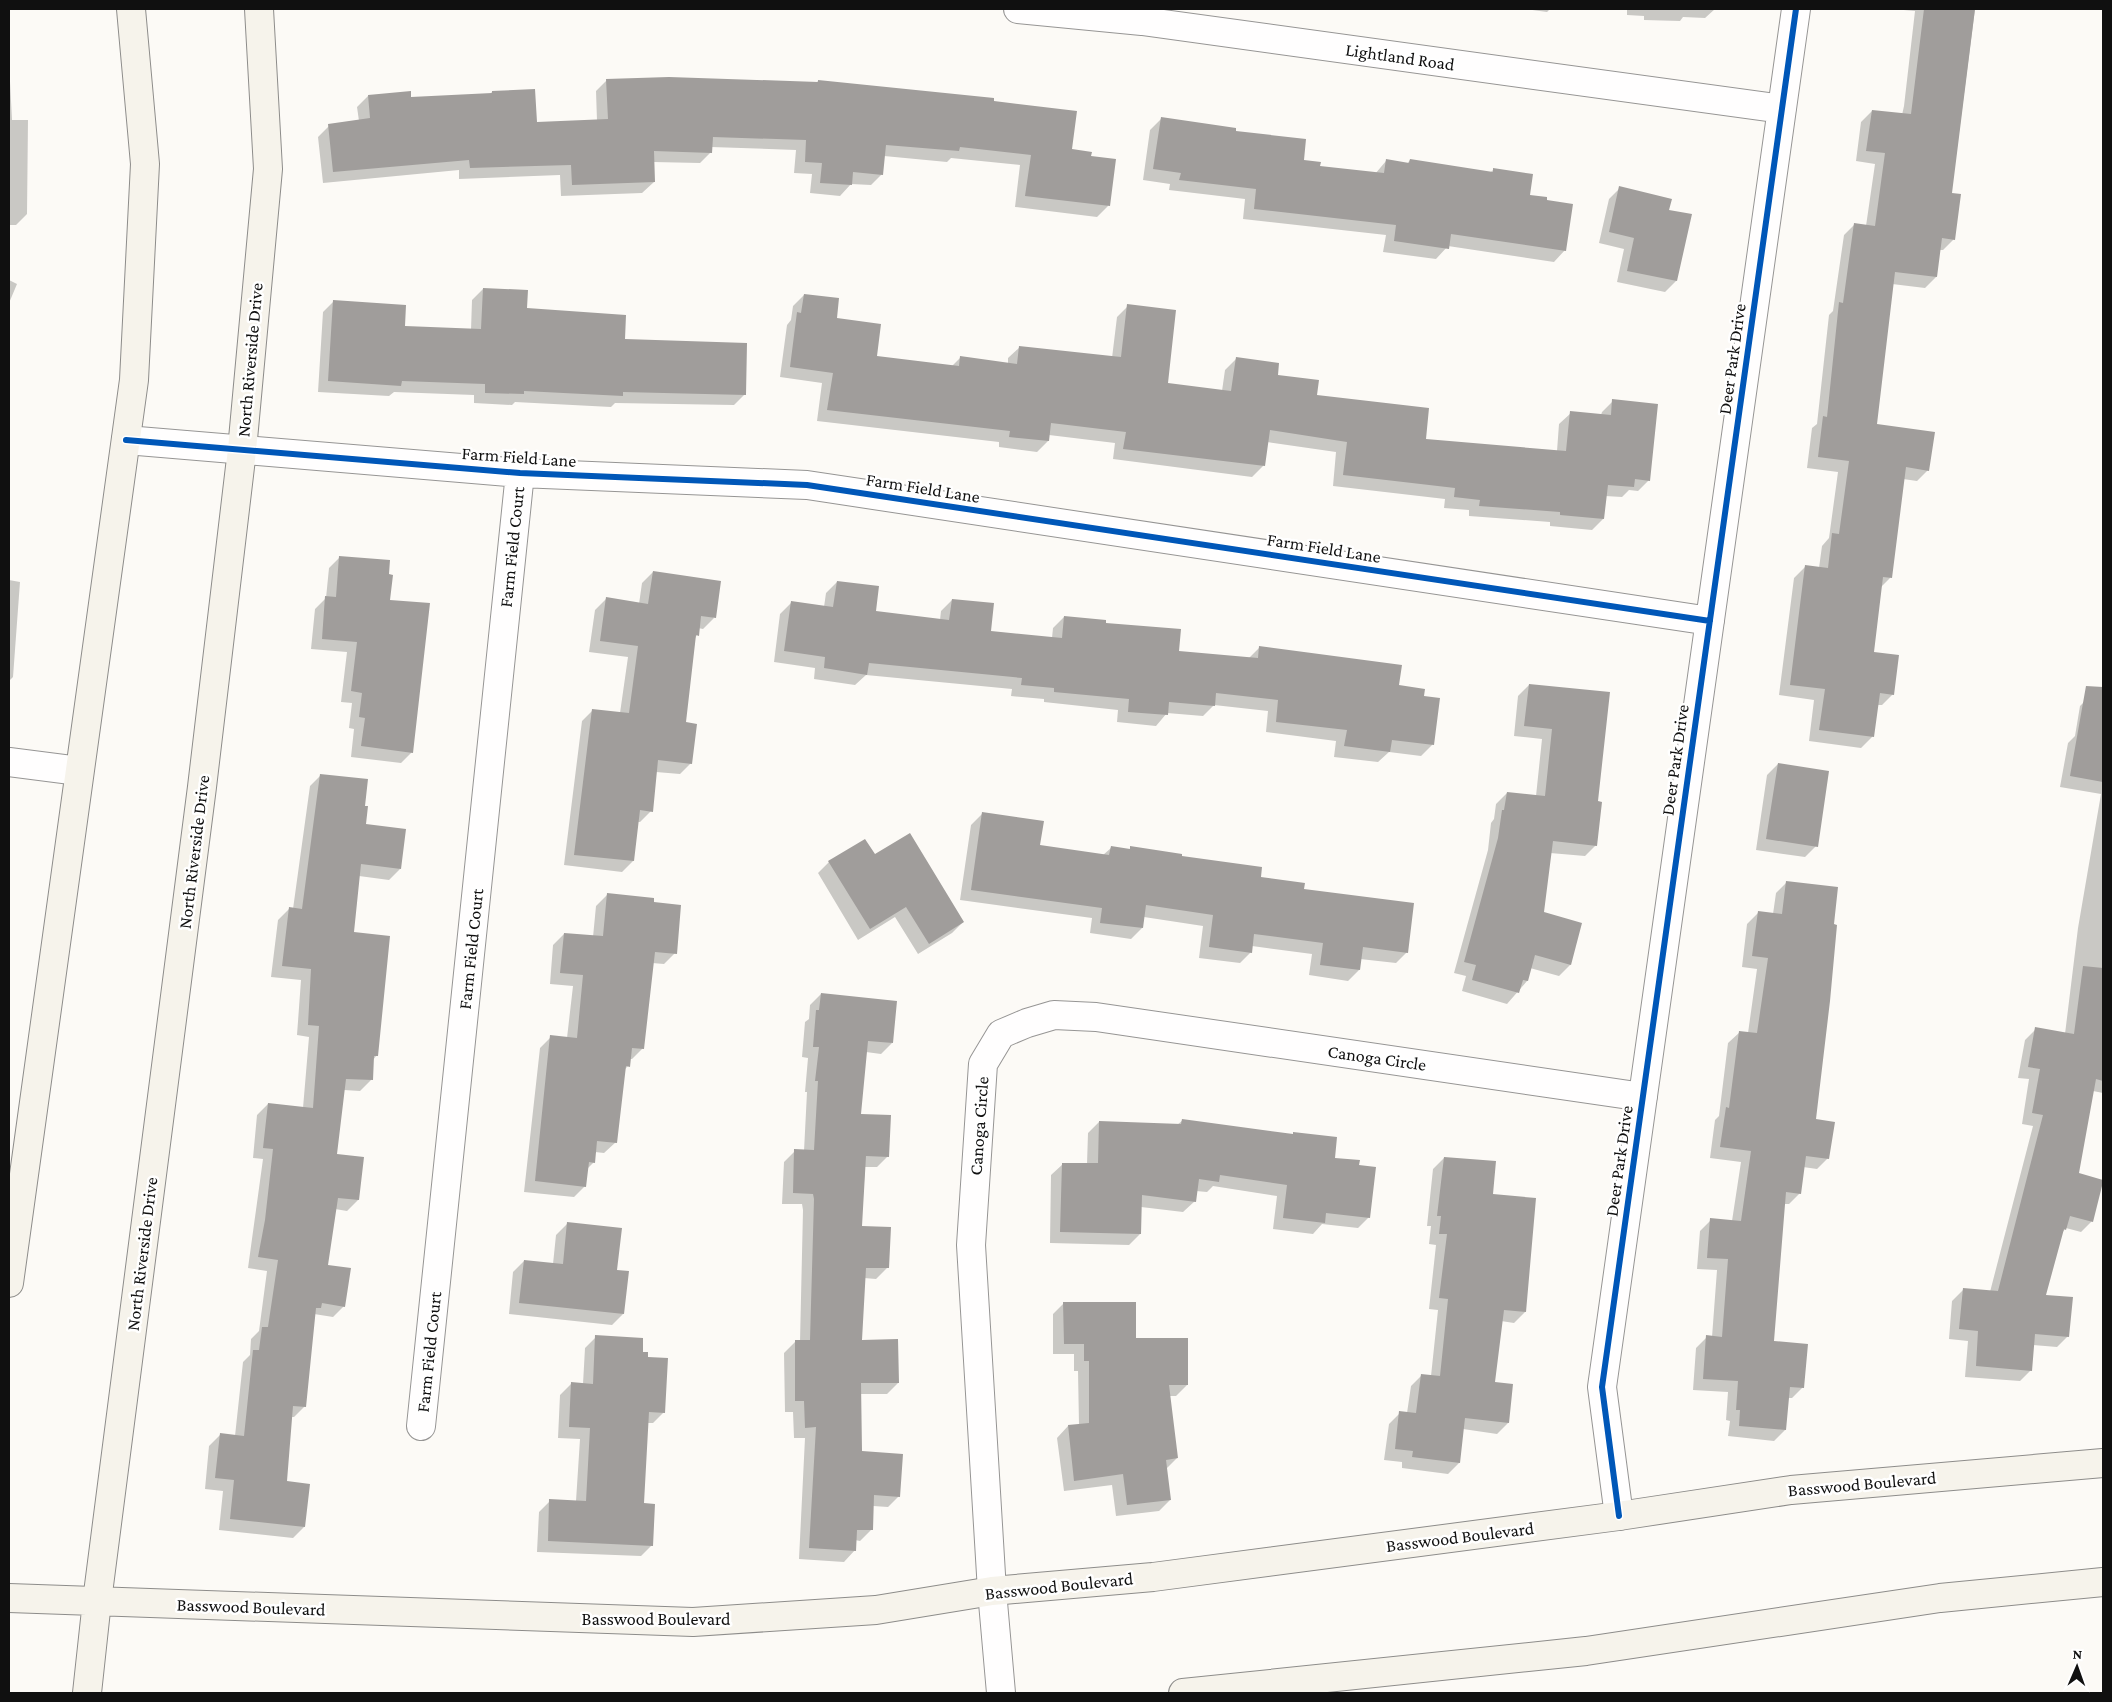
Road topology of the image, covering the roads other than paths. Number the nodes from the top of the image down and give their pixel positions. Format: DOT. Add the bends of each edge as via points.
graph roads {
  1 [pos="131,9"];
  2 [pos="259,9"];
  3 [pos="1018,9"];
  4 [pos="1796,9"];
  5 [pos="1782,109"];
  6 [pos="126,440"];
  7 [pos="242,450"];
  8 [pos="520,473"];
  9 [pos="1710,621"];
  10 [pos="9,762"];
  11 [pos="79,771"];
  12 [pos="1643,1097"];
  13 [pos="9,1283"];
  14 [pos="421,1426"];
  15 [pos="2103,1463"];
  16 [pos="1619,1516"];
  17 [pos="2103,1582"];
  18 [pos="992,1591"];
  19 [pos="9,1598"];
  20 [pos="97,1601"];
  21 [pos="88,1693"];
  22 [pos="1002,1693"];
  23 [pos="1184,1693"];
  1 -- 6 [label="main road" via="145,164 134,380"];
  2 -- 7 [label="main road, North Riverside Drive" via="268,169"];
  3 -- 5 [label="street, Lightland Road" via="1142,21"];
  4 -- 5 [label="street, Deer Park Drive"];
  5 -- 9 [label="street, Deer Park Drive"];
  6 -- 7 [label="street, Farm Field Lane"];
  6 -- 11 [label="main road"];
  7 -- 8 [label="street, Farm Field Lane"];
  7 -- 20 [label="main road, North Riverside Drive"];
  8 -- 9 [label="street, Farm Field Lane" via="807,486"];
  8 -- 14 [label="street, Farm Field Court"];
  9 -- 12 [label="street, Deer Park Drive"];
  10 -- 11 [label="street"];
  11 -- 13 [label="main road"];
  12 -- 16 [label="street, Deer Park Drive" via="1602,1387"];
  12 -- 18 [label="street, Canoga Circle" via="1096,1017 1054,1015 1001,1034 983,1064 971,1245"];
  15 -- 16 [label="main road, Basswood Boulevard" via="1790,1490"];
  16 -- 18 [label="main road, Basswood Boulevard" via="1152,1577"];
  17 -- 23 [label="main road" via="1940,1598 1586,1651"];
  18 -- 20 [label="main road, Basswood Boulevard" via="876,1610 693,1622"];
  18 -- 22 [label="street, Canoga Circle"];
  19 -- 20 [label="main road, Basswood Boulevard"];
  20 -- 21 [label="main road, North Riverside Drive"];
}
